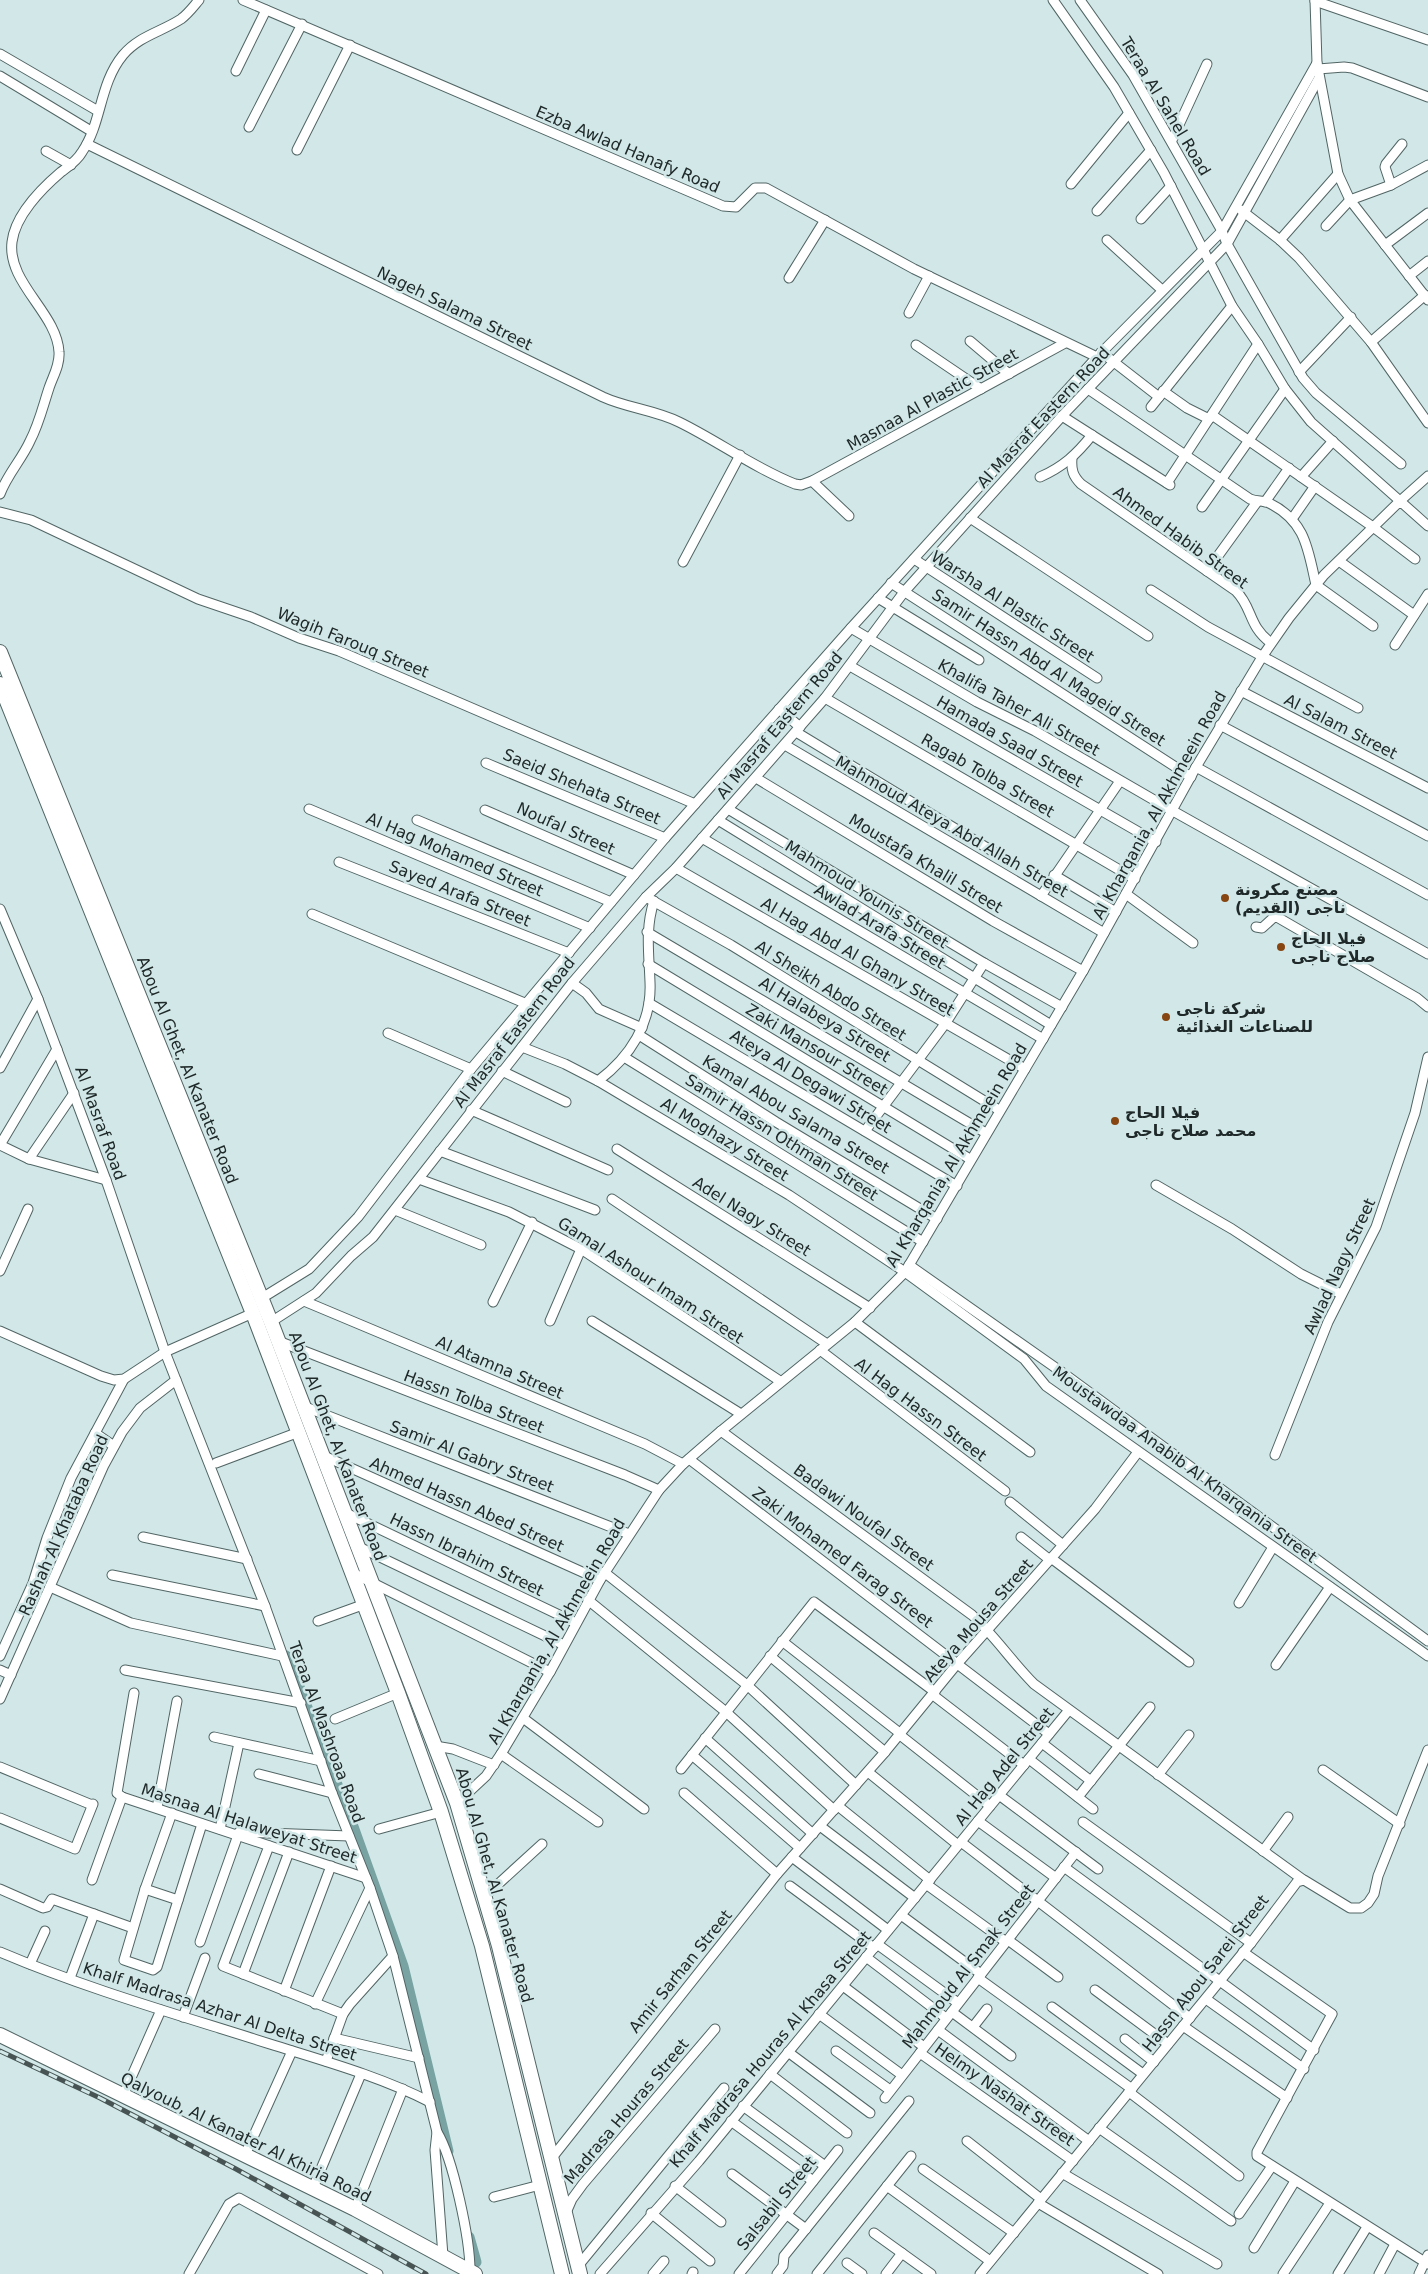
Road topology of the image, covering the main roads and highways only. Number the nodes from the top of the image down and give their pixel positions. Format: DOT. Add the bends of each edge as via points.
graph roads {
  1 [pos="0,652"];
  2 [pos="0,684"];
  3 [pos="0,2035"];
  4 [pos="579,2270"];
  5 [pos="473,2273"];
  6 [pos="562,2274"];
  1 -- 4 [label="main road, Abou Al Ghet, Al Kanater Road" via="262,1298 456,1803 498,1946"];
  2 -- 6 [label="main road, Abou Al Ghet, Al Kanater Road" via="253,1312 441,1812 482,1946"];
  3 -- 5 [label="main road, Qalyoub, Al Kanater Al Khiria Road" via="355,2208"];
}
